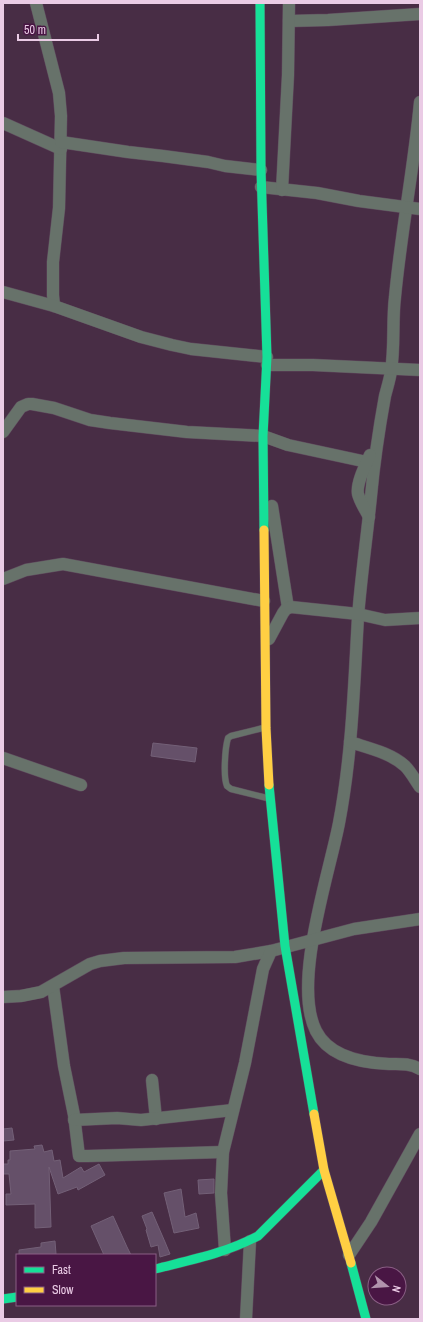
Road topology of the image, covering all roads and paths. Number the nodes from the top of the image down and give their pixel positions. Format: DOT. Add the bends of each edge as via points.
graph roads {
  1 [pos="36,3"];
  2 [pos="260,3"];
  3 [pos="289,3"];
  4 [pos="420,14"];
  5 [pos="289,21"];
  6 [pos="420,102"];
  7 [pos="3,124"];
  8 [pos="61,146"];
  9 [pos="261,170"];
  10 [pos="261,187"];
  11 [pos="282,190"];
  12 [pos="407,207"];
  13 [pos="420,209"];
  14 [pos="3,292"];
  15 [pos="54,306"];
  16 [pos="267,361"];
  17 [pos="391,370"];
  18 [pos="420,370"];
  19 [pos="380,429"];
  20 [pos="3,432"];
  21 [pos="263,436"];
  22 [pos="367,462"];
  23 [pos="263,473"];
  24 [pos="369,517"];
  25 [pos="3,579"];
  26 [pos="264,601"];
  27 [pos="288,608"];
  28 [pos="358,614"];
  29 [pos="420,618"];
  30 [pos="266,644"];
  31 [pos="266,728"];
  32 [pos="350,742"];
  33 [pos="3,758"];
  34 [pos="81,785"];
  35 [pos="420,787"];
  36 [pos="270,799"];
  37 [pos="420,918"];
  38 [pos="314,939"];
  39 [pos="285,946"];
  40 [pos="271,951"];
  41 [pos="53,986"];
  42 [pos="3,996"];
  43 [pos="420,1069"];
  44 [pos="152,1080"];
  45 [pos="234,1110"];
  46 [pos="156,1119"];
  47 [pos="74,1120"];
  48 [pos="420,1134"];
  49 [pos="223,1152"];
  50 [pos="324,1170"];
  51 [pos="250,1241"];
  52 [pos="225,1250"];
  53 [pos="349,1255"];
  54 [pos="156,1268"];
  55 [pos="16,1297"];
  56 [pos="3,1299"];
  57 [pos="246,1319"];
  58 [pos="366,1319"];
  1 -- 8 [label="street" via="59,93 62,116"];
  2 -- 9 [label="main road"];
  3 -- 5 [label="street"];
  4 -- 5 [label="street"];
  5 -- 11 [label="street"];
  6 -- 12 [label="street"];
  7 -- 8 [label="street"];
  8 -- 9 [label="street" via="164,156"];
  8 -- 15 [label="street" via="59,208 52,262"];
  9 -- 10 [label="main road"];
  10 -- 11 [label="street"];
  10 -- 16 [label="main road"];
  11 -- 12 [label="street"];
  12 -- 13 [label="street"];
  12 -- 17 [label="street" via="395,296"];
  14 -- 15 [label="street"];
  15 -- 16 [label="street" via="172,345"];
  16 -- 17 [label="street"];
  16 -- 21 [label="main road"];
  17 -- 18 [label="street"];
  17 -- 19 [label="street"];
  19 -- 22 [label="street"];
  19 -- 24 [label="street"];
  20 -- 21 [label="street" via="21,407 28,404 110,423 187,432"];
  21 -- 22 [label="street"];
  21 -- 23 [label="main road"];
  22 -- 24 [label="street" via="358,491"];
  23 -- 26 [label="main road"];
  23 -- 27 [label="street" via="271,500"];
  24 -- 28 [label="street"];
  25 -- 26 [label="street" via="26,570 63,564"];
  26 -- 30 [label="main road"];
  27 -- 28 [label="street" via="296,606"];
  27 -- 30 [label="street" via="280,617"];
  28 -- 29 [label="street" via="385,620"];
  28 -- 32 [label="street"];
  30 -- 31 [label="main road"];
  31 -- 36 [label="main road"];
  31 -- 36 [label="lane" via="228,738 225,781 231,789"];
  32 -- 35 [label="street" via="398,761 411,773"];
  32 -- 38 [label="street" via="339,825"];
  33 -- 34 [label="street"];
  36 -- 39 [label="main road"];
  37 -- 38 [label="street" via="354,929"];
  38 -- 39 [label="street"];
  38 -- 43 [label="street" via="309,966 308,998 312,1021 320,1040 352,1059 405,1064"];
  39 -- 40 [label="street"];
  39 -- 50 [label="main road"];
  40 -- 41 [label="street" via="235,957 109,960 90,964"];
  40 -- 45 [label="street" via="264,969"];
  41 -- 42 [label="street" via="32,994"];
  41 -- 47 [label="street"];
  44 -- 46 [label="street"];
  45 -- 46 [label="street"];
  45 -- 49 [label="street"];
  46 -- 47 [label="street"];
  47 -- 49 [label="street" via="80,1156"];
  48 -- 53 [label="street" via="371,1222"];
  49 -- 52 [label="street" via="221,1194"];
  50 -- 51 [label="main road"];
  50 -- 53 [label="main road"];
  51 -- 52 [label="main road"];
  51 -- 57 [label="street"];
  52 -- 54 [label="main road"];
  53 -- 58 [label="main road"];
  55 -- 56 [label="main road"];
}
